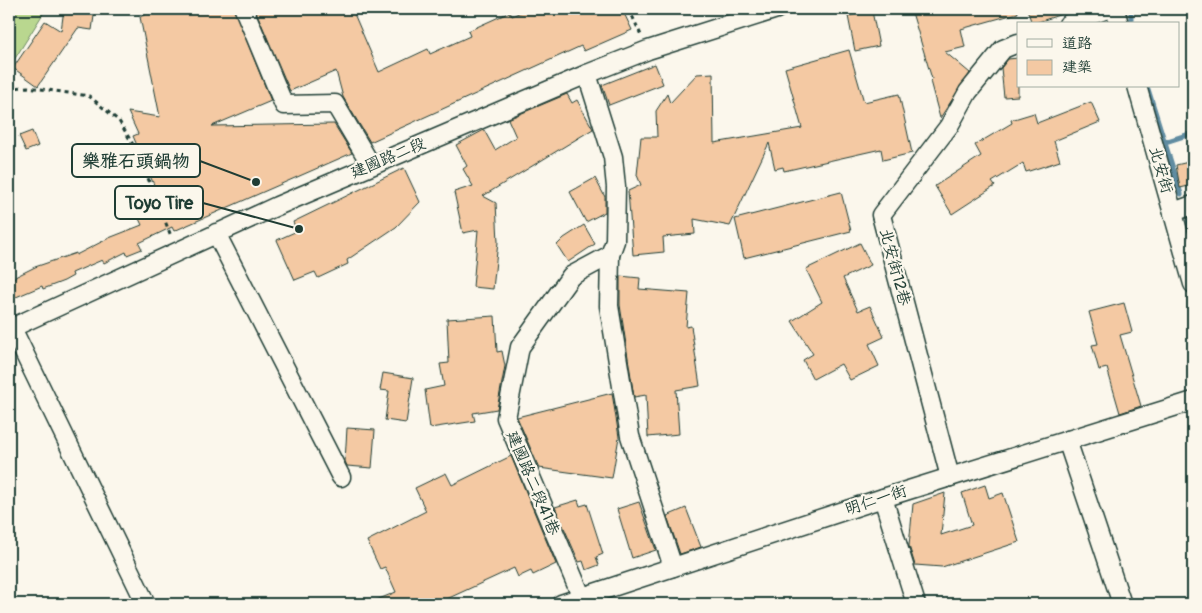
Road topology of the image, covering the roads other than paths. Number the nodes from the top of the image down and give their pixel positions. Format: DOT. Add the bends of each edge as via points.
graph roads {
  1 [pos="244,9"];
  2 [pos="777,9"];
  3 [pos="1107,9"];
  4 [pos="1115,9"];
  5 [pos="1073,22"];
  6 [pos="1118,22"];
  7 [pos="1017,43"];
  8 [pos="587,74"];
  9 [pos="1138,88"];
  10 [pos="371,165"];
  11 [pos="1193,205"];
  12 [pos="1173,212"];
  13 [pos="216,233"];
  14 [pos="610,255"];
  15 [pos="1193,284"];
  16 [pos="10,329"];
  17 [pos="1193,401"];
  18 [pos="1067,440"];
  19 [pos="950,477"];
  20 [pos="342,478"];
  21 [pos="883,498"];
  22 [pos="673,567"];
  23 [pos="582,598"];
  24 [pos="146,604"];
  25 [pos="560,604"];
  26 [pos="916,604"];
  27 [pos="1122,604"];
  1 -- 10 [label="street" via="284,105 335,104"];
  2 -- 8 [label="street, 建國路二段" via="648,50"];
  3 -- 5 [label="street"];
  4 -- 6 [label="street"];
  7 -- 19 [label="street, 北安街12巷" via="1003,49 968,92 949,126 881,215"];
  8 -- 10 [label="street, 建國路二段"];
  8 -- 14 [label="street" via="613,157 615,241"];
  9 -- 12 [label="street, 北安街"];
  10 -- 13 [label="street, 建國路二段"];
  11 -- 12 [label="street"];
  12 -- 15 [label="street, 北安街"];
  13 -- 16 [label="street, 建國路二段"];
  13 -- 20 [label="street"];
  14 -- 22 [label="street" via="609,306 630,436"];
  14 -- 23 [label="street, 建國路二段41巷" via="571,276 520,347 506,418"];
  16 -- 24 [label="street"];
  17 -- 18 [label="street, 明仁一街"];
  18 -- 19 [label="street, 明仁一街"];
  18 -- 27 [label="street"];
  19 -- 21 [label="street, 明仁一街"];
  21 -- 22 [label="street, 明仁一街"];
  21 -- 26 [label="street"];
  22 -- 23 [label="street, 明仁一街"];
  23 -- 25 [label="street, 明仁一街"];
}
